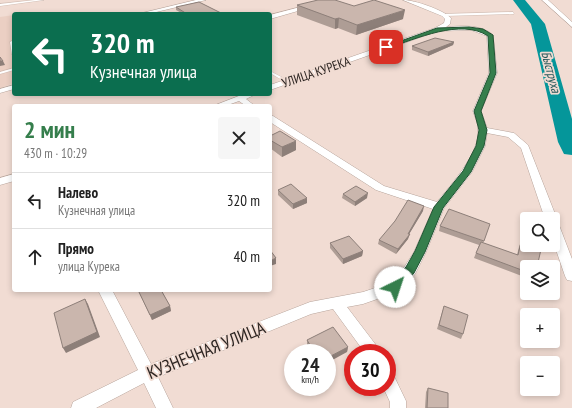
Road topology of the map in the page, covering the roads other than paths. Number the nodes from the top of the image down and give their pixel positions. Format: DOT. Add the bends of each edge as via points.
graph roads {
  1 [pos="43,0"];
  2 [pos="203,0"];
  3 [pos="333,0"];
  4 [pos="406,0"];
  5 [pos="545,0"];
  6 [pos="0,5"];
  7 [pos="150,12"];
  8 [pos="513,13"];
  9 [pos="444,15"];
  10 [pos="272,16"];
  11 [pos="572,25"];
  12 [pos="437,29"];
  13 [pos="12,70"];
  14 [pos="0,73"];
  15 [pos="272,73"];
  16 [pos="288,82"];
  17 [pos="272,87"];
  18 [pos="12,88"];
  19 [pos="0,91"];
  20 [pos="246,96"];
  21 [pos="239,98"];
  22 [pos="222,104"];
  23 [pos="248,104"];
  24 [pos="272,119"];
  25 [pos="483,130"];
  26 [pos="12,178"];
  27 [pos="0,182"];
  28 [pos="439,207"];
  29 [pos="548,212"];
  30 [pos="560,244"];
  31 [pos="572,276"];
  32 [pos="106,292"];
  33 [pos="336,303"];
  34 [pos="367,344"];
  35 [pos="146,374"];
  36 [pos="396,396"];
  37 [pos="79,408"];
  38 [pos="165,408"];
  39 [pos="398,408"];
  1 -- 6 [label="lane"];
  2 -- 7 [label="street"];
  3 -- 10 [label="street"];
  4 -- 9 [label="street"];
  5 -- 11 [label="street"];
  8 -- 9 [label="lane"];
  9 -- 12 [label="street" via="448,18 447,24"];
  12 -- 16 [label="street, УЛИЦА КУРЕКА"];
  12 -- 25 [label="street" via="469,28 482,30 490,35 493,73 477,111"];
  13 -- 14 [label="lane"];
  15 -- 16 [label="lane"];
  16 -- 17 [label="street, УЛИЦА КУРЕКА"];
  18 -- 19 [label="street"];
  20 -- 21 [label="street"];
  21 -- 22 [label="street"];
  21 -- 23 [label="street"];
  24 -- 28 [label="street" via="380,188"];
  25 -- 28 [label="street, КУЗНЕЧНАЯ УЛИЦА" via="480,146 467,172"];
  25 -- 29 [label="street" via="511,135 525,147"];
  26 -- 27 [label="street"];
  28 -- 33 [label="street, КУЗНЕЧНАЯ УЛИЦА" via="420,252 410,270 395,287 363,298"];
  30 -- 31 [label="street"];
  32 -- 35 [label="street"];
  33 -- 34 [label="street"];
  33 -- 35 [label="street, КУЗНЕЧНАЯ УЛИЦА" via="310,308"];
  35 -- 37 [label="street, КУЗНЕЧНАЯ УЛИЦА"];
  35 -- 38 [label="street"];
  36 -- 39 [label="street"];
}
